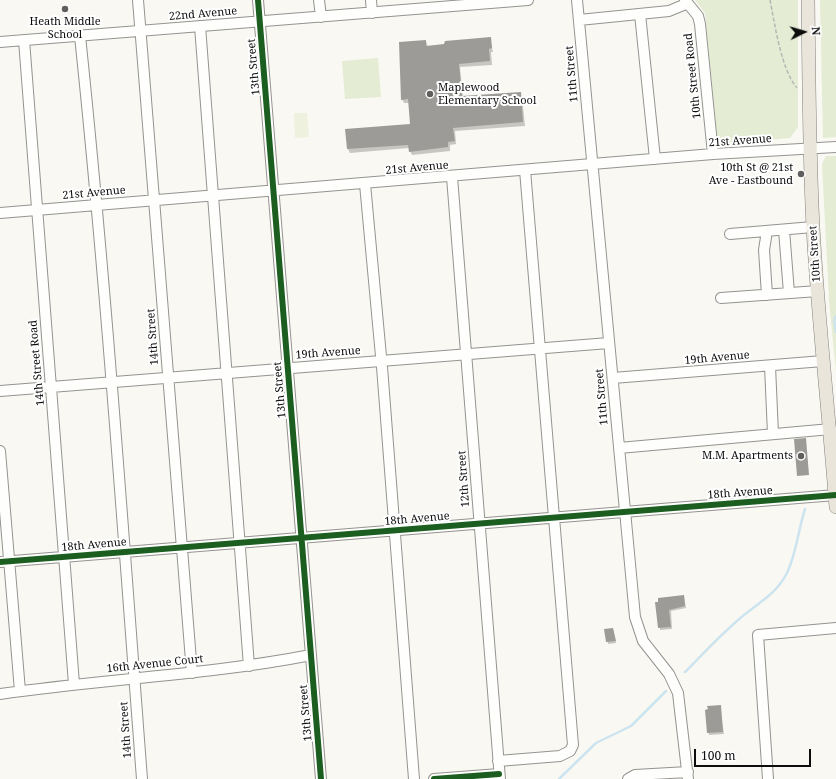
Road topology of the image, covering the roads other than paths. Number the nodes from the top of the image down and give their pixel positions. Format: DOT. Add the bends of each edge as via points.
graph roads {
  1 [pos="138,0"];
  2 [pos="258,0"];
  3 [pos="319,0"];
  4 [pos="371,0"];
  5 [pos="526,0"];
  6 [pos="577,0"];
  7 [pos="808,0"];
  8 [pos="474,2"];
  9 [pos="686,2"];
  10 [pos="424,4"];
  11 [pos="372,13"];
  12 [pos="640,14"];
  13 [pos="321,16"];
  14 [pos="579,20"];
  15 [pos="260,21"];
  16 [pos="200,26"];
  17 [pos="141,31"];
  18 [pos="80,36"];
  19 [pos="24,40"];
  20 [pos="0,42"];
  21 [pos="836,146"];
  22 [pos="810,148"];
  23 [pos="713,154"];
  24 [pos="654,159"];
  25 [pos="593,164"];
  26 [pos="525,170"];
  27 [pos="452,177"];
  28 [pos="365,184"];
  29 [pos="274,191"];
  30 [pos="215,196"];
  31 [pos="154,200"];
  32 [pos="97,206"];
  33 [pos="37,210"];
  34 [pos="0,213"];
  35 [pos="813,227"];
  36 [pos="784,230"];
  37 [pos="767,231"];
  38 [pos="730,234"];
  39 [pos="818,292"];
  40 [pos="789,294"];
  41 [pos="767,295"];
  42 [pos="721,298"];
  43 [pos="609,343"];
  44 [pos="541,349"];
  45 [pos="467,355"];
  46 [pos="381,361"];
  47 [pos="823,361"];
  48 [pos="770,366"];
  49 [pos="288,368"];
  50 [pos="227,373"];
  51 [pos="168,378"];
  52 [pos="613,378"];
  53 [pos="111,382"];
  54 [pos="51,387"];
  55 [pos="0,391"];
  56 [pos="831,429"];
  57 [pos="773,434"];
  58 [pos="619,448"];
  59 [pos="0,451"];
  60 [pos="836,499"];
  61 [pos="625,513"];
  62 [pos="555,518"];
  63 [pos="480,524"];
  64 [pos="395,531"];
  65 [pos="302,539"];
  66 [pos="241,543"];
  67 [pos="182,548"];
  68 [pos="126,552"];
  69 [pos="64,557"];
  70 [pos="5,562"];
  71 [pos="836,628"];
  72 [pos="311,655"];
  73 [pos="249,666"];
  74 [pos="192,673"];
  75 [pos="134,678"];
  76 [pos="74,684"];
  77 [pos="20,691"];
  78 [pos="0,694"];
  79 [pos="498,761"];
  80 [pos="688,775"];
  81 [pos="500,776"];
  82 [pos="142,779"];
  83 [pos="321,779"];
  84 [pos="414,779"];
  85 [pos="434,779"];
  86 [pos="628,779"];
  87 [pos="768,779"];
  1 -- 17 [label="street, 14th Street"];
  2 -- 15 [label="street, 13th Street"];
  3 -- 13 [label="street"];
  4 -- 11 [label="street"];
  5 -- 8 [label="street, 22nd Avenue"];
  6 -- 14 [label="street, 11th Street"];
  7 -- 22 [label="main road, 10th Street"];
  8 -- 10 [label="street, 22nd Avenue"];
  9 -- 12 [label="street" via="669,11"];
  9 -- 23 [label="street, 10th Street Road" via="698,16 700,24"];
  10 -- 11 [label="street, 22nd Avenue"];
  11 -- 13 [label="street, 22nd Avenue"];
  12 -- 14 [label="street"];
  12 -- 24 [label="street"];
  13 -- 15 [label="street, 22nd Avenue"];
  14 -- 25 [label="street, 11th Street"];
  15 -- 16 [label="street, 22nd Avenue"];
  15 -- 29 [label="street, 13th Street"];
  16 -- 17 [label="street, 22nd Avenue"];
  16 -- 30 [label="street"];
  17 -- 18 [label="street, 22nd Avenue"];
  17 -- 31 [label="street, 14th Street"];
  18 -- 19 [label="street, 22nd Avenue"];
  18 -- 32 [label="street, 14th Street"];
  19 -- 20 [label="street, 22nd Avenue"];
  19 -- 33 [label="street, 14th Street Road"];
  21 -- 22 [label="street, 21st Avenue"];
  22 -- 23 [label="street, 21st Avenue"];
  22 -- 35 [label="main road, 10th Street"];
  23 -- 24 [label="street, 21st Avenue"];
  24 -- 25 [label="street, 21st Avenue"];
  25 -- 26 [label="street, 21st Avenue"];
  25 -- 43 [label="street, 11th Street"];
  26 -- 27 [label="street, 21st Avenue"];
  26 -- 44 [label="street"];
  27 -- 28 [label="street, 21st Avenue"];
  27 -- 45 [label="street, 12th Street"];
  28 -- 29 [label="street, 21st Avenue"];
  28 -- 46 [label="street"];
  29 -- 30 [label="street, 21st Avenue"];
  29 -- 49 [label="street, 13th Street"];
  30 -- 31 [label="street, 21st Avenue"];
  30 -- 50 [label="street"];
  31 -- 32 [label="street, 21st Avenue"];
  31 -- 51 [label="street, 14th Street"];
  32 -- 33 [label="street, 21st Avenue"];
  32 -- 53 [label="street, 14th Street"];
  33 -- 34 [label="street, 21st Avenue"];
  33 -- 54 [label="street, 14th Street Road"];
  35 -- 36 [label="street"];
  35 -- 39 [label="main road, 10th Street"];
  36 -- 37 [label="street"];
  36 -- 40 [label="street"];
  37 -- 38 [label="street"];
  37 -- 41 [label="street" via="764,250"];
  39 -- 40 [label="street"];
  39 -- 47 [label="main road, 10th Street"];
  40 -- 41 [label="street"];
  41 -- 42 [label="street"];
  43 -- 44 [label="street, 19th Avenue"];
  43 -- 52 [label="street, 11th Street"];
  44 -- 45 [label="street, 19th Avenue"];
  44 -- 62 [label="street"];
  45 -- 46 [label="street, 19th Avenue"];
  45 -- 63 [label="street, 12th Street"];
  46 -- 49 [label="street, 19th Avenue"];
  46 -- 64 [label="street"];
  47 -- 48 [label="street, 19th Avenue"];
  47 -- 56 [label="main road, 10th Street"];
  48 -- 52 [label="street, 19th Avenue"];
  48 -- 57 [label="street"];
  49 -- 50 [label="street, 19th Avenue"];
  49 -- 65 [label="street, 13th Street"];
  50 -- 51 [label="street, 19th Avenue"];
  50 -- 66 [label="street"];
  51 -- 53 [label="street, 19th Avenue"];
  51 -- 67 [label="street, 14th Street"];
  52 -- 58 [label="street, 11th Street"];
  53 -- 54 [label="street, 19th Avenue"];
  53 -- 68 [label="street, 14th Street"];
  54 -- 55 [label="street, 19th Avenue"];
  54 -- 69 [label="street, 14th Street Road"];
  56 -- 57 [label="street"];
  56 -- 60 [label="main road, 10th Street"];
  57 -- 58 [label="street"];
  58 -- 61 [label="street, 11th Street"];
  59 -- 70 [label="street"];
  60 -- 61 [label="street, 18th Avenue" via="793,495"];
  61 -- 62 [label="street, 18th Avenue"];
  61 -- 80 [label="street, 11th Street" via="635,617 643,641 669,674 678,692"];
  62 -- 63 [label="street, 18th Avenue"];
  62 -- 79 [label="street" via="573,745 570,751 560,756"];
  63 -- 64 [label="street, 18th Avenue"];
  63 -- 79 [label="street, 12th Street"];
  64 -- 65 [label="street, 18th Avenue"];
  64 -- 84 [label="street"];
  65 -- 66 [label="street, 18th Avenue"];
  65 -- 72 [label="street, 13th Street"];
  66 -- 67 [label="street, 18th Avenue"];
  66 -- 73 [label="street"];
  67 -- 68 [label="street, 18th Avenue"];
  67 -- 74 [label="street, 14th Street"];
  68 -- 69 [label="street, 18th Avenue"];
  68 -- 75 [label="street, 14th Street"];
  69 -- 70 [label="street, 18th Avenue"];
  69 -- 76 [label="street, 14th Street Road"];
  70 -- 77 [label="street"];
  71 -- 87 [label="street" via="758,635"];
  72 -- 73 [label="street, 16th Avenue Court"];
  72 -- 83 [label="street, 13th Street"];
  73 -- 74 [label="street, 16th Avenue Court"];
  74 -- 75 [label="street, 16th Avenue Court"];
  75 -- 76 [label="street, 16th Avenue Court"];
  75 -- 82 [label="street, 14th Street"];
  76 -- 77 [label="street, 16th Avenue Court"];
  77 -- 78 [label="street, 16th Avenue Court"];
  79 -- 81 [label="street, 12th Street"];
  80 -- 86 [label="street" via="635,775"];
  81 -- 85 [label="street"];
}
